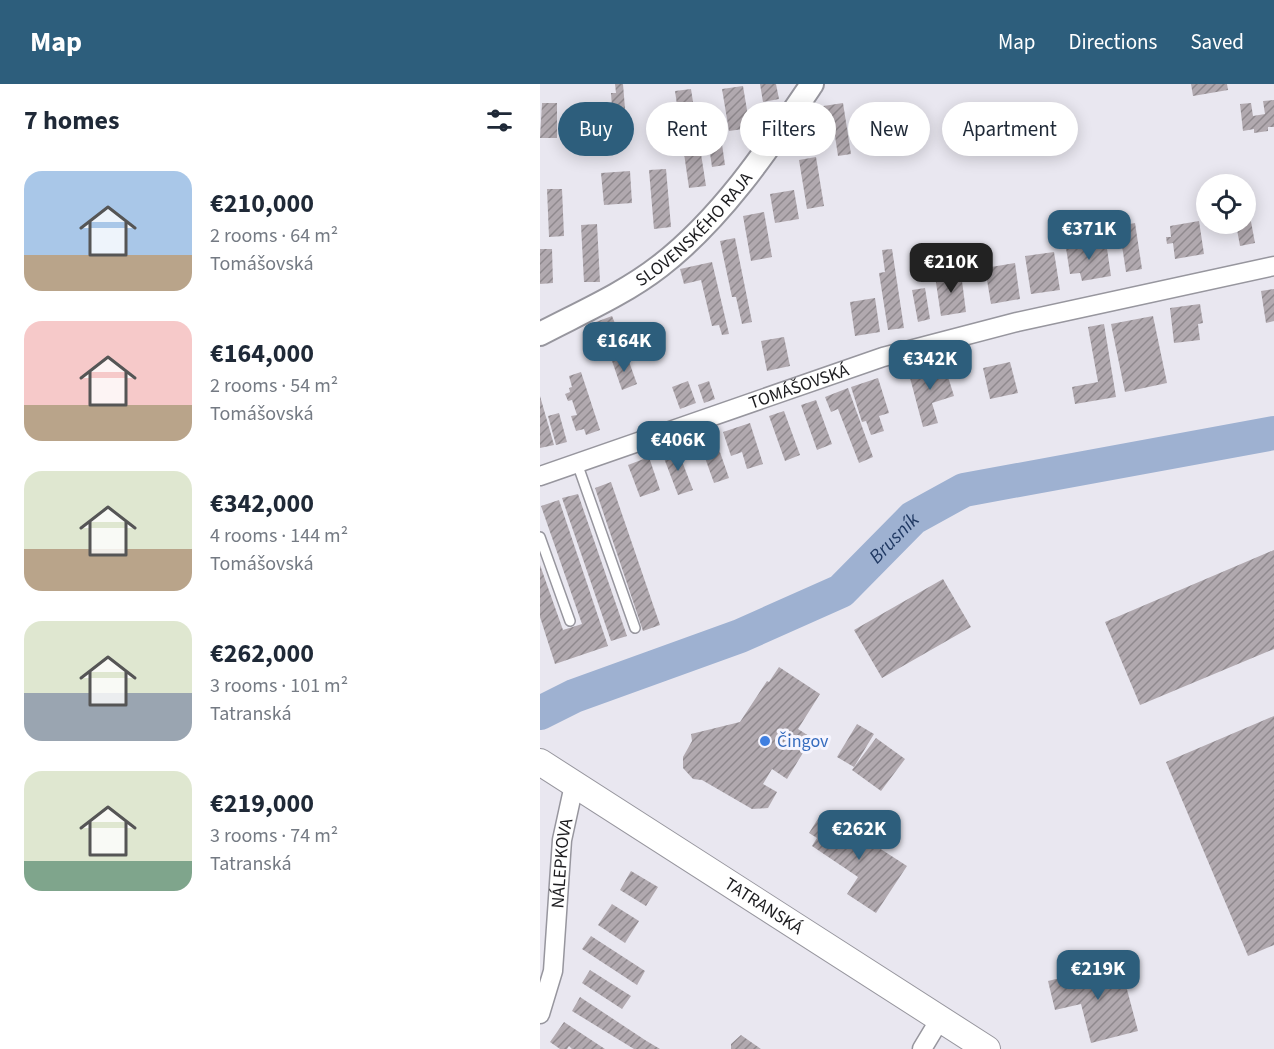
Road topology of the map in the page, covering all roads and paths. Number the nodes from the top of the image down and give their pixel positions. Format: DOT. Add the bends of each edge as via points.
graph roads {
  1 [pos="812,84"];
  2 [pos="1274,266"];
  3 [pos="540,334"];
  4 [pos="577,463"];
  5 [pos="540,476"];
  6 [pos="540,537"];
  7 [pos="570,621"];
  8 [pos="634,628"];
  9 [pos="540,762"];
  10 [pos="574,785"];
  11 [pos="540,1014"];
  12 [pos="940,1019"];
  13 [pos="922,1049"];
  14 [pos="987,1049"];
  1 -- 3 [label="street, SLOVENSKÉHO RAJA" via="756,163 693,238 637,282"];
  2 -- 4 [label="street, TOMÁŠOVSKÁ" via="1017,322 883,357"];
  4 -- 5 [label="street, TOMÁŠOVSKÁ"];
  4 -- 8 [label="lane"];
  6 -- 7 [label="lane"];
  9 -- 10 [label="main road, TATRANSKÁ"];
  10 -- 11 [label="street, NÁLEPKOVA" via="562,840 553,971"];
  10 -- 12 [label="main road, TATRANSKÁ"];
  12 -- 13 [label="street"];
  12 -- 14 [label="main road, TATRANSKÁ"];
}
